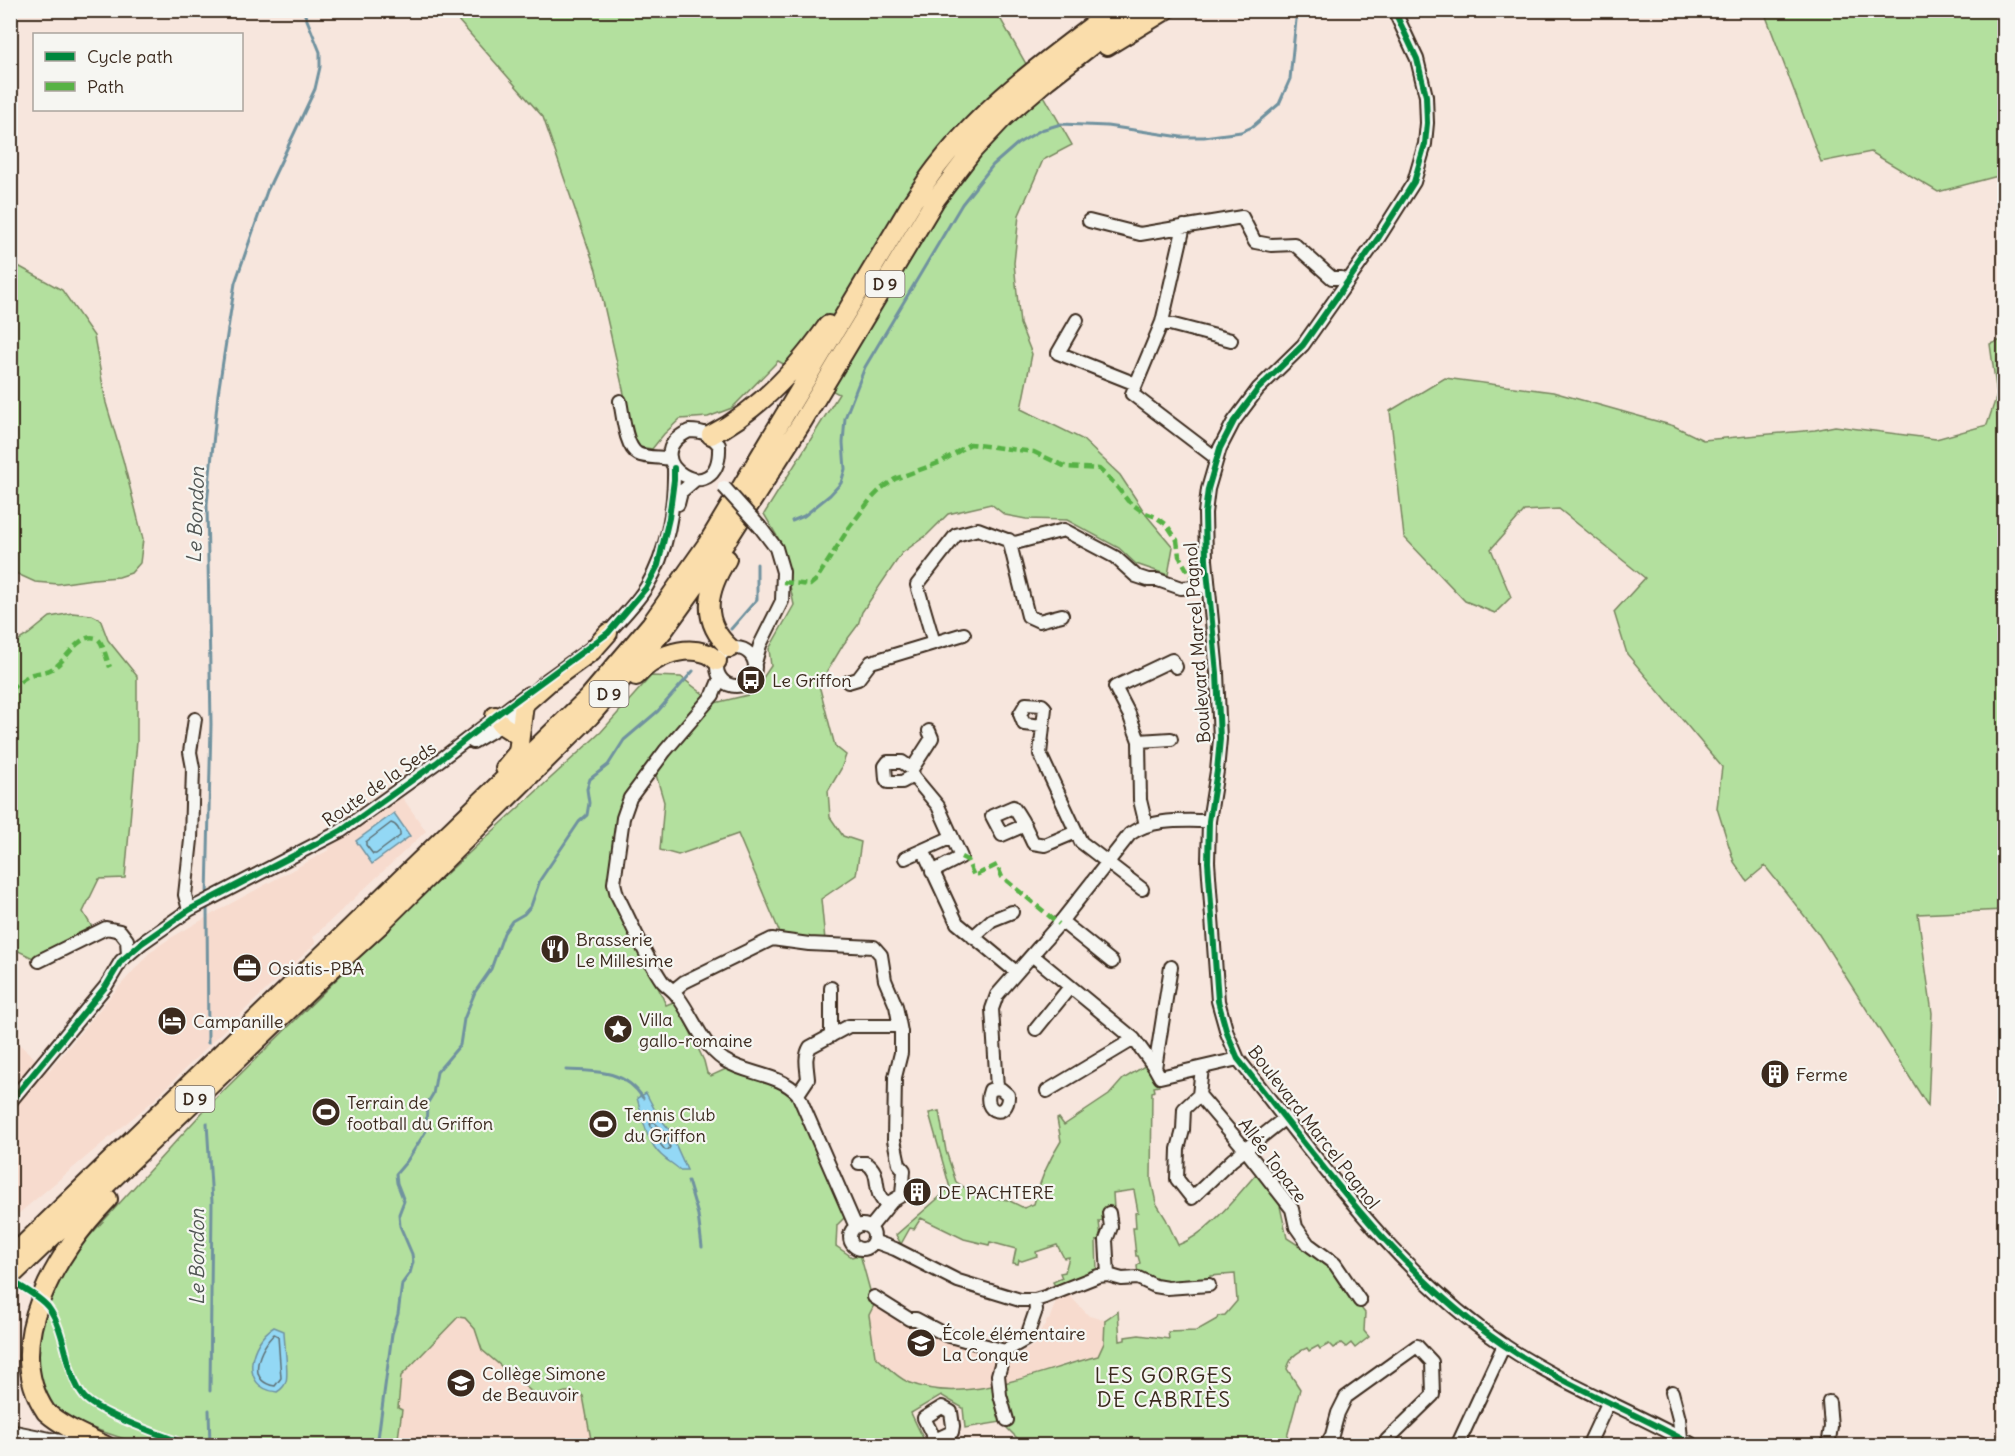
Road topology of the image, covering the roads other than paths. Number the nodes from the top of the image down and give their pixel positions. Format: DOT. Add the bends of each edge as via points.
graph roads {
  1 [pos="1096,10"];
  2 [pos="1113,10"];
  3 [pos="1137,10"];
  4 [pos="1167,10"];
  5 [pos="1394,10"];
  6 [pos="988,112"];
  7 [pos="974,150"];
  8 [pos="1089,220"];
  9 [pos="1184,226"];
  10 [pos="892,236"];
  11 [pos="1344,288"];
  12 [pos="1077,320"];
  13 [pos="1162,322"];
  14 [pos="1231,340"];
  15 [pos="1136,384"];
  16 [pos="620,401"];
  17 [pos="802,422"];
  18 [pos="711,435"];
  19 [pos="1216,458"];
  20 [pos="672,463"];
  21 [pos="711,473"];
  22 [pos="695,480"];
  23 [pos="1008,540"];
  24 [pos="1208,586"];
  25 [pos="1062,615"];
  26 [pos="767,631"];
  27 [pos="608,633"];
  28 [pos="964,634"];
  29 [pos="934,644"];
  30 [pos="727,659"];
  31 [pos="755,663"];
  32 [pos="1176,667"];
  33 [pos="848,682"];
  34 [pos="735,687"];
  35 [pos="713,695"];
  36 [pos="523,709"];
  37 [pos="195,719"];
  38 [pos="498,721"];
  39 [pos="1043,726"];
  40 [pos="929,731"];
  41 [pos="519,736"];
  42 [pos="1171,739"];
  43 [pos="1139,741"];
  44 [pos="1209,821"];
  45 [pos="1025,825"];
  46 [pos="1146,825"];
  47 [pos="1076,832"];
  48 [pos="952,837"];
  49 [pos="923,850"];
  50 [pos="905,858"];
  51 [pos="1107,862"];
  52 [pos="932,872"];
  53 [pos="1142,889"];
  54 [pos="193,908"];
  55 [pos="1012,912"];
  56 [pos="1061,921"];
  57 [pos="365,927"];
  58 [pos="973,937"];
  59 [pos="128,955"];
  60 [pos="1032,955"];
  61 [pos="39,961"];
  62 [pos="1112,962"];
  63 [pos="1171,967"];
  64 [pos="1016,972"];
  65 [pos="326,974"];
  66 [pos="1070,987"];
  67 [pos="831,988"];
  68 [pos="673,991"];
  69 [pos="900,1026"];
  70 [pos="1036,1029"];
  71 [pos="831,1036"];
  72 [pos="1134,1040"];
  73 [pos="1238,1059"];
  74 [pos="216,1060"];
  75 [pos="1202,1068"];
  76 [pos="1158,1073"];
  77 [pos="997,1088"];
  78 [pos="1047,1091"];
  79 [pos="798,1094"];
  80 [pos="1199,1095"];
  81 [pos="10,1102"];
  82 [pos="1285,1118"];
  83 [pos="1245,1149"];
  84 [pos="859,1163"];
  85 [pos="887,1207"];
  86 [pos="1109,1213"];
  87 [pos="856,1227"];
  88 [pos="870,1228"];
  89 [pos="873,1241"];
  90 [pos="10,1242"];
  91 [pos="12,1271"];
  92 [pos="1108,1275"];
  93 [pos="1209,1285"];
  94 [pos="874,1297"];
  95 [pos="1035,1300"];
  96 [pos="1360,1301"];
  97 [pos="1504,1345"];
  98 [pos="1005,1351"];
  99 [pos="1671,1392"];
  100 [pos="1829,1402"];
  101 [pos="1608,1403"];
  102 [pos="1007,1420"];
  103 [pos="10,1431"];
  104 [pos="1681,1438"];
  105 [pos="85,1446"];
  106 [pos="106,1446"];
  107 [pos="1326,1446"];
  108 [pos="1384,1446"];
  109 [pos="1457,1446"];
  110 [pos="1588,1446"];
  111 [pos="1695,1446"];
  112 [pos="1828,1446"];
  1 -- 6 [label="highway" via="1047,51"];
  2 -- 6 [label="highway, D 9"];
  3 -- 7 [label="highway, D 9" via="1047,80 1004,117"];
  4 -- 7 [label="highway" via="1064,75"];
  5 -- 11 [label="street, Boulevard Marcel Pagnol" via="1424,83 1425,144 1407,196"];
  6 -- 10 [label="highway, D 9" via="940,162"];
  7 -- 17 [label="highway, D 9" via="935,200"];
  8 -- 9 [label="street" via="1140,234"];
  9 -- 11 [label="street" via="1242,217 1255,242 1294,244 1332,278 1341,278"];
  9 -- 13 [label="street"];
  10 -- 18 [label="highway" via="817,341 781,382 753,408"];
  10 -- 57 [label="highway, D 9" via="708,543 651,624 581,706"];
  11 -- 19 [label="street, Boulevard Marcel Pagnol" via="1303,345 1249,400"];
  12 -- 15 [label="street" via="1058,353"];
  13 -- 14 [label="street"];
  13 -- 15 [label="street"];
  15 -- 19 [label="street" via="1132,394"];
  16 -- 20 [label="street" via="632,449"];
  17 -- 30 [label="highway" via="710,591 713,625"];
  17 -- 57 [label="highway, D 9" via="715,559 663,631 590,716"];
  18 -- 20 [label="street" via="689,431 679,436 672,446"];
  18 -- 21 [label="street" via="720,454"];
  19 -- 24 [label="street, Boulevard Marcel Pagnol" via="1205,513"];
  20 -- 22 [label="street" via="683,477"];
  20 -- 27 [label="street, Route de la Seds" via="669,518 658,565 646,588"];
  21 -- 22 [label="street"];
  21 -- 26 [label="street, bridge" via="776,549 783,572 782,601"];
  22 -- 36 [label="street, Route de la Seds" via="681,492 665,567 652,592 614,638"];
  23 -- 24 [label="street" via="1016,543 1064,531 1115,557 1136,576 1181,588"];
  23 -- 25 [label="street" via="1028,616 1039,621"];
  23 -- 29 [label="street" via="978,529 956,535 917,585"];
  24 -- 44 [label="street, Boulevard Marcel Pagnol" via="1220,739"];
  26 -- 30 [label="street"];
  26 -- 31 [label="street"];
  27 -- 36 [label="highway" via="592,651 530,697"];
  27 -- 38 [label="street, Route de la Seds"];
  28 -- 29 [label="street"];
  29 -- 33 [label="street" via="871,662 858,679"];
  30 -- 31 [label="street" via="749,653"];
  30 -- 34 [label="street" via="723,682"];
  30 -- 35 [label="street"];
  30 -- 57 [label="highway" via="706,653 675,652 643,668 567,750 471,843"];
  31 -- 34 [label="street" via="751,680"];
  32 -- 43 [label="street" via="1172,660 1115,687"];
  34 -- 35 [label="street"];
  35 -- 68 [label="street" via="630,798 620,832 616,891 661,980"];
  36 -- 38 [label="street, Route de la Seds"];
  36 -- 41 [label="highway"];
  37 -- 54 [label="street" via="190,752 191,840 185,895"];
  38 -- 41 [label="highway"];
  38 -- 54 [label="street, Route de la Seds" via="341,831"];
  39 -- 47 [label="street" via="1040,754"];
  40 -- 48 [label="street" via="932,738 912,772 938,806"];
  41 -- 57 [label="highway" via="514,758"];
  42 -- 43 [label="street"];
  43 -- 46 [label="street" via="1140,800"];
  44 -- 46 [label="street"];
  44 -- 73 [label="street, Boulevard Marcel Pagnol" via="1208,862 1218,1001"];
  45 -- 47 [label="street" via="1033,843 1045,845"];
  46 -- 51 [label="street" via="1130,834"];
  47 -- 51 [label="street" via="1081,842"];
  48 -- 49 [label="street"];
  48 -- 52 [label="street" via="962,857"];
  49 -- 50 [label="street"];
  49 -- 52 [label="street"];
  51 -- 53 [label="street"];
  51 -- 56 [label="street"];
  52 -- 58 [label="street" via="957,923"];
  54 -- 59 [label="street, Route de la Seds"];
  55 -- 58 [label="street" via="992,920"];
  56 -- 60 [label="street"];
  56 -- 62 [label="street"];
  57 -- 65 [label="highway, D 9"];
  57 -- 74 [label="highway, D 9"];
  58 -- 64 [label="street"];
  59 -- 61 [label="street" via="127,940 120,931 106,928"];
  59 -- 81 [label="street, Route de la Seds"];
  60 -- 64 [label="street"];
  60 -- 66 [label="street"];
  63 -- 76 [label="street"];
  64 -- 77 [label="street" via="997,995 992,1009"];
  65 -- 91 [label="highway, D 9"];
  65 -- 106 [label="highway" via="80,1229 42,1277 20,1316 16,1365 27,1393 47,1414"];
  66 -- 70 [label="street"];
  66 -- 72 [label="street"];
  67 -- 71 [label="street"];
  68 -- 69 [label="street" via="772,939 874,947 881,955"];
  68 -- 79 [label="street" via="708,1046 723,1059 781,1081"];
  69 -- 71 [label="street" via="849,1026"];
  69 -- 85 [label="street" via="894,1140 904,1170 904,1184 902,1195"];
  71 -- 79 [label="street" via="810,1047 806,1060 808,1078"];
  72 -- 76 [label="street"];
  72 -- 78 [label="street"];
  73 -- 75 [label="street"];
  73 -- 82 [label="street, Boulevard Marcel Pagnol"];
  74 -- 90 [label="highway"];
  74 -- 91 [label="highway, D 9"];
  75 -- 76 [label="street"];
  75 -- 80 [label="street"];
  79 -- 87 [label="street"];
  80 -- 83 [label="street, Allée Topaze"];
  80 -- 83 [label="street" via="1184,1109 1178,1149 1177,1179 1192,1198"];
  82 -- 83 [label="street"];
  82 -- 97 [label="street, Boulevard Marcel Pagnol" via="1377,1231 1427,1284"];
  83 -- 96 [label="street, Allée Topaze" via="1292,1209 1296,1227 1308,1245 1335,1264"];
  84 -- 85 [label="street" via="866,1163 874,1171 878,1191"];
  85 -- 88 [label="street"];
  86 -- 92 [label="street"];
  87 -- 88 [label="street"];
  87 -- 89 [label="street" via="850,1235 853,1245 863,1248"];
  88 -- 89 [label="street"];
  89 -- 95 [label="street" via="958,1281 1020,1300"];
  92 -- 93 [label="street" via="1138,1278 1155,1286"];
  92 -- 95 [label="street"];
  94 -- 98 [label="street" via="909,1319 946,1335"];
  95 -- 98 [label="street" via="1036,1310 1026,1339"];
  97 -- 101 [label="street, Boulevard Marcel Pagnol"];
  97 -- 109 [label="street"];
  98 -- 102 [label="street" via="998,1375"];
  99 -- 104 [label="street"];
  100 -- 112 [label="street"];
  101 -- 104 [label="street, Boulevard Marcel Pagnol"];
  101 -- 110 [label="street"];
  103 -- 105 [label="street"];
  104 -- 111 [label="street, Boulevard Marcel Pagnol"];
  107 -- 108 [label="street" via="1346,1397 1417,1346 1432,1362 1433,1395"];
}
